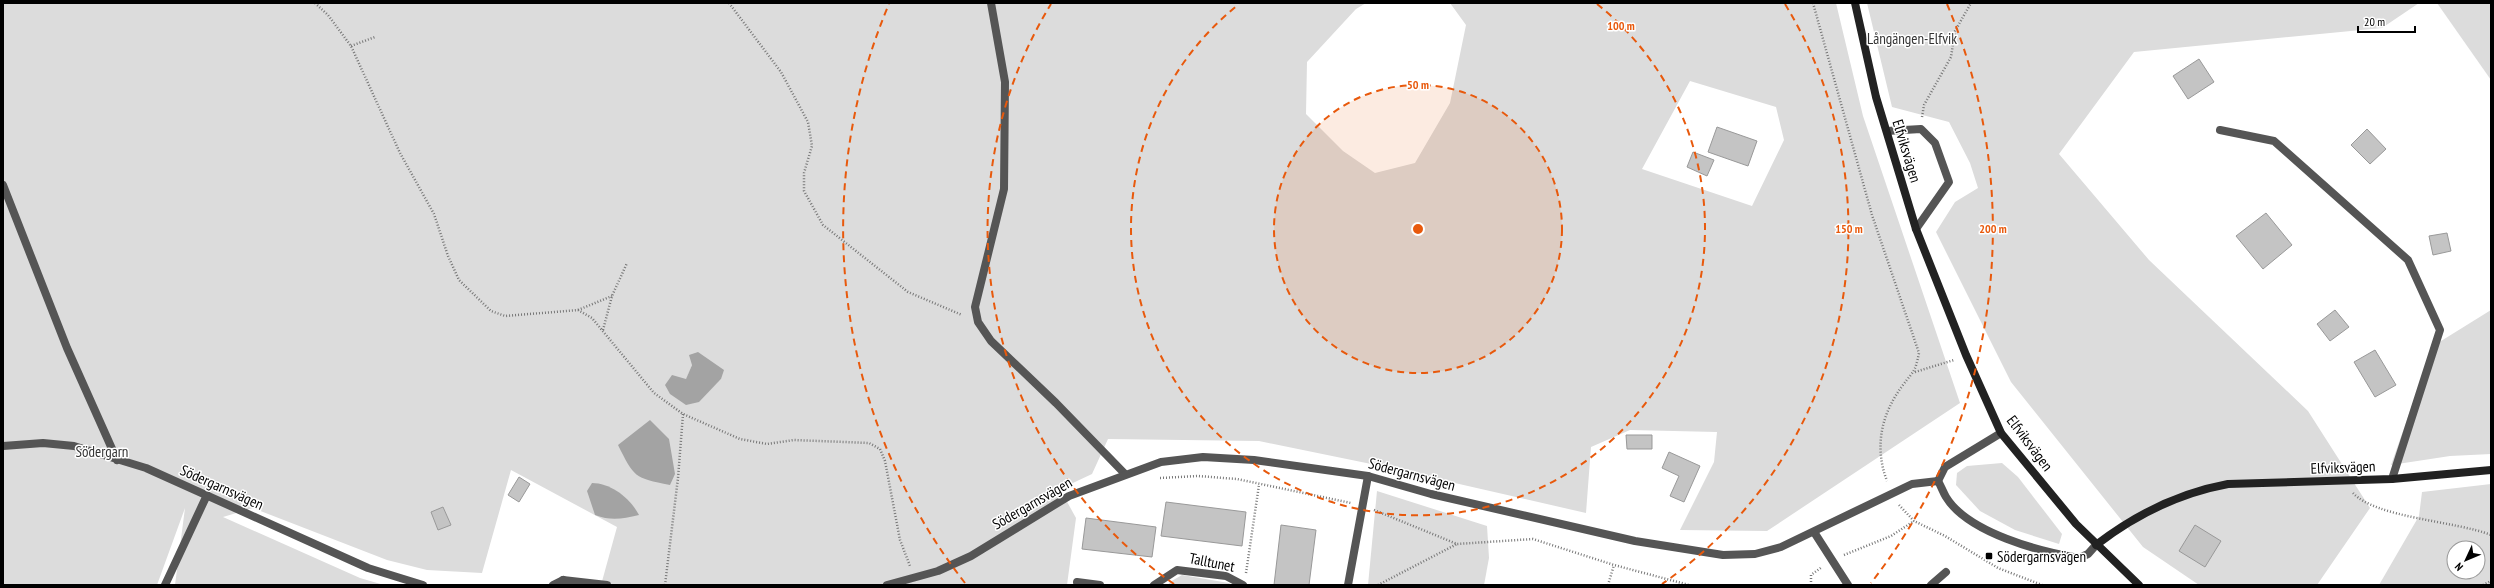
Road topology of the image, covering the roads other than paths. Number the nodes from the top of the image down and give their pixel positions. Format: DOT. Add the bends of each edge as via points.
graph roads {
  1 [pos="991,3"];
  2 [pos="1855,3"];
  3 [pos="2220,130"];
  4 [pos="1887,131"];
  5 [pos="3,185"];
  6 [pos="1916,229"];
  7 [pos="2001,433"];
  8 [pos="3,446"];
  9 [pos="117,460"];
  10 [pos="2491,470"];
  11 [pos="1125,474"];
  12 [pos="1368,476"];
  13 [pos="2392,479"];
  14 [pos="1938,481"];
  15 [pos="207,495"];
  16 [pos="1814,532"];
  17 [pos="2096,545"];
  18 [pos="1946,572"];
  19 [pos="1077,582"];
  20 [pos="1243,584"];
  21 [pos="165,585"];
  22 [pos="423,585"];
  23 [pos="553,585"];
  24 [pos="607,585"];
  25 [pos="887,585"];
  26 [pos="1100,585"];
  27 [pos="1154,585"];
  28 [pos="1348,585"];
  29 [pos="1848,585"];
  30 [pos="1931,585"];
  31 [pos="2139,585"];
  1 -- 11 [label="street" via="1005,82 1004,188 974,307 978,322 990,341 1056,403"];
  2 -- 4 [label="street, Elfviksvägen" via="1865,57"];
  3 -- 13 [label="street, Elfviksvägen" via="2274,141 2408,260 2440,330"];
  4 -- 6 [label="street, Elfviksvägen"];
  4 -- 6 [label="street" via="1921,129 1936,143 1949,182"];
  5 -- 9 [label="street" via="61,334"];
  6 -- 7 [label="street, Elfviksvägen" via="1966,355"];
  7 -- 14 [label="street" via="1945,467"];
  7 -- 17 [label="street, Elfviksvägen"];
  8 -- 9 [label="street, Södergarnsvägen" via="43,443 74,446"];
  9 -- 15 [label="street, Södergarnsvägen" via="146,468"];
  10 -- 13 [label="street, Elfviksvägen"];
  11 -- 12 [label="street, Södergarnsvägen" via="1161,462 1203,457 1254,460"];
  11 -- 25 [label="street, Södergarnsvägen" via="1069,496 971,556 938,571"];
  12 -- 16 [label="street, Södergarnsvägen" via="1446,498 1691,552 1755,554 1781,547"];
  12 -- 28 [label="street"];
  13 -- 17 [label="street, Elfviksvägen" via="2228,484 2204,488 2159,505"];
  14 -- 16 [label="street, Södergarnsvägen" via="1912,484"];
  14 -- 17 [label="street" via="1946,498 1968,519 2015,542 2079,558 2088,554"];
  15 -- 21 [label="street"];
  15 -- 22 [label="street, Södergarnsvägen" via="368,568"];
  16 -- 29 [label="street"];
  17 -- 31 [label="street"];
  18 -- 30 [label="street"];
  19 -- 26 [label="street"];
  20 -- 27 [label="street, Talltunet" via="1226,576 1177,570"];
  23 -- 24 [label="street" via="562,580"];
}
